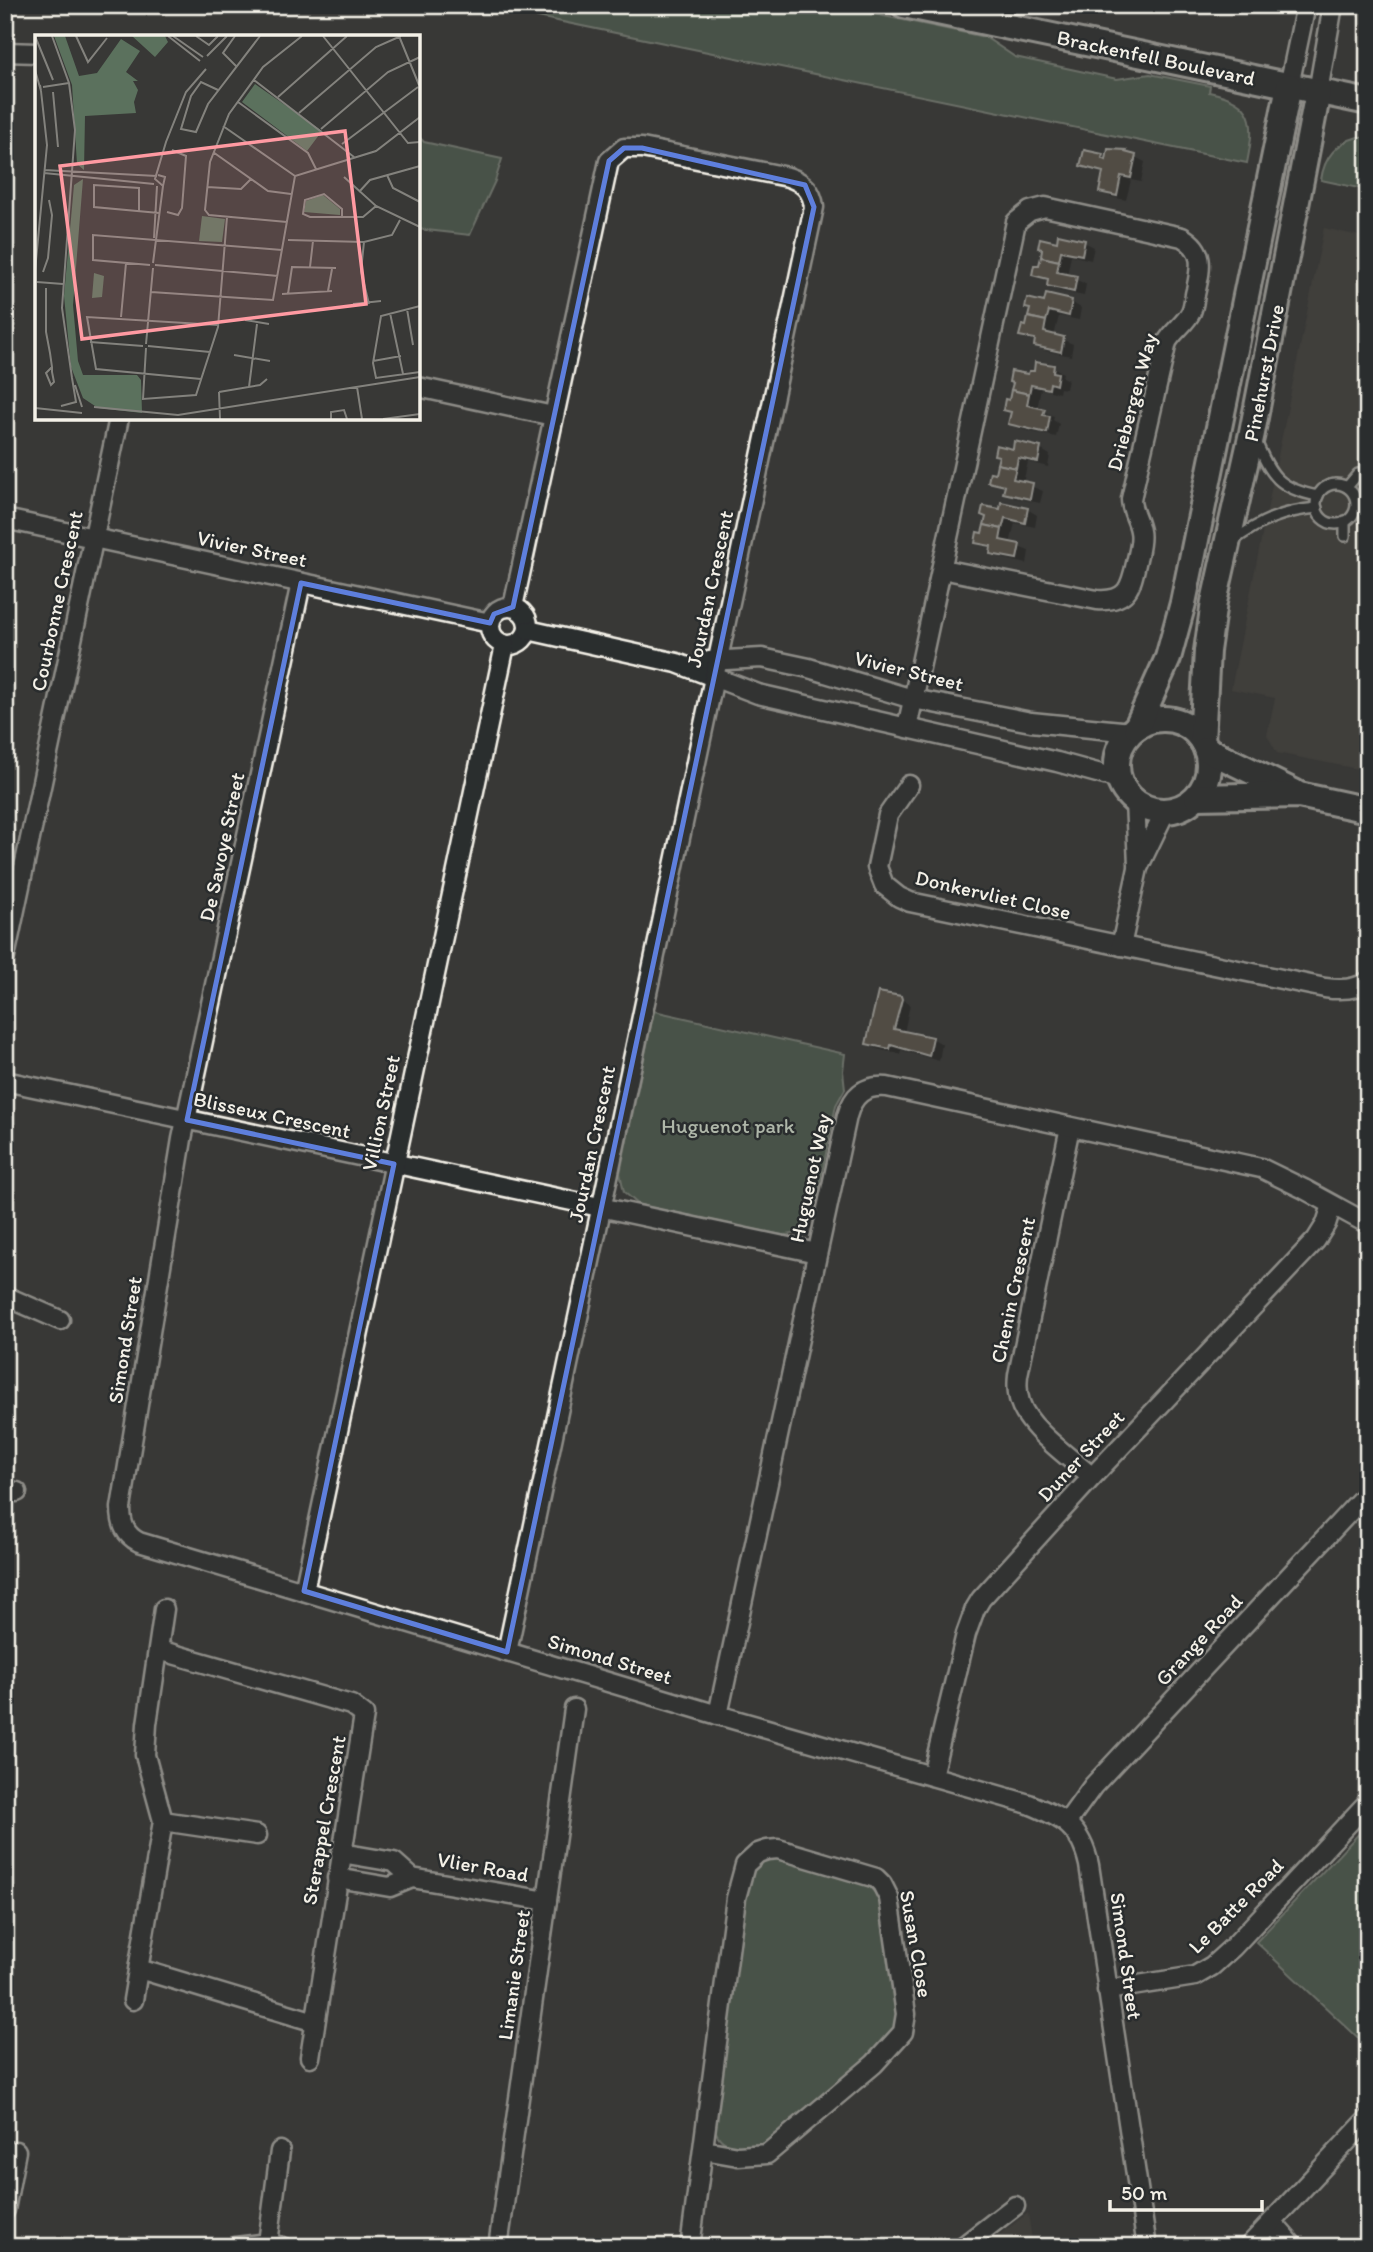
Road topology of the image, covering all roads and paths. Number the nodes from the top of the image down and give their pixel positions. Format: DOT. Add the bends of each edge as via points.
graph roads {
  1 [pos="904,5"];
  2 [pos="1306,5"];
  3 [pos="1333,5"];
  4 [pos="5,52"];
  5 [pos="35,53"];
  6 [pos="1289,86"];
  7 [pos="1318,92"];
  8 [pos="1368,103"];
  9 [pos="420,387"];
  10 [pos="553,416"];
  11 [pos="119,420"];
  12 [pos="1252,433"];
  13 [pos="1358,474"];
  14 [pos="1348,487"];
  15 [pos="1318,496"];
  16 [pos="1317,508"];
  17 [pos="5,519"];
  18 [pos="1345,521"];
  19 [pos="1345,536"];
  20 [pos="93,538"];
  21 [pos="1226,546"];
  22 [pos="942,569"];
  23 [pos="301,583"];
  24 [pos="513,607"];
  25 [pos="490,623"];
  26 [pos="528,631"];
  27 [pos="505,645"];
  28 [pos="716,669"];
  29 [pos="913,699"];
  30 [pos="907,727"];
  31 [pos="1134,730"];
  32 [pos="1204,745"];
  33 [pos="1119,779"];
  34 [pos="909,785"];
  35 [pos="1299,795"];
  36 [pos="1197,797"];
  37 [pos="1135,802"];
  38 [pos="1368,810"];
  39 [pos="1165,812"];
  40 [pos="1138,868"];
  41 [pos="1121,946"];
  42 [pos="5,957"];
  43 [pos="1368,981"];
  44 [pos="5,1081"];
  45 [pos="187,1120"];
  46 [pos="1070,1127"];
  47 [pos="394,1164"];
  48 [pos="1332,1205"];
  49 [pos="602,1208"];
  50 [pos="1368,1224"];
  51 [pos="817,1253"];
  52 [pos="5,1296"];
  53 [pos="60,1320"];
  54 [pos="1092,1477"];
  55 [pos="1368,1492"];
  56 [pos="304,1591"];
  57 [pos="164,1609"];
  58 [pos="159,1650"];
  59 [pos="507,1652"];
  60 [pos="574,1709"];
  61 [pos="718,1715"];
  62 [pos="932,1776"];
  63 [pos="1368,1802"];
  64 [pos="163,1821"];
  65 [pos="1067,1822"];
  66 [pos="257,1835"];
  67 [pos="341,1853"];
  68 [pos="337,1878"];
  69 [pos="412,1878"];
  70 [pos="547,1901"];
  71 [pos="139,1969"];
  72 [pos="1108,1990"];
  73 [pos="133,2000"];
  74 [pos="315,2022"];
  75 [pos="310,2057"];
  76 [pos="1368,2119"];
  77 [pos="704,2150"];
  78 [pos="16,2151"];
  79 [pos="279,2151"];
  80 [pos="1015,2206"];
  81 [pos="5,2210"];
  82 [pos="1272,2222"];
  83 [pos="276,2245"];
  84 [pos="236,2247"];
  85 [pos="498,2247"];
  86 [pos="690,2247"];
  87 [pos="962,2247"];
  88 [pos="1147,2247"];
  89 [pos="1248,2247"];
  90 [pos="1294,2247"];
  1 -- 6 [label="street, Brackenfell Boulevard"];
  2 -- 6 [label="street, Pinehurst Drive"];
  3 -- 7 [label="street, Pinehurst Drive"];
  4 -- 5 [label="street"];
  6 -- 7 [label="street, Brackenfell Boulevard"];
  6 -- 31 [label="street, Pinehurst Drive" via="1183,603 1168,658"];
  7 -- 8 [label="street, Brackenfell Boulevard"];
  7 -- 12 [label="street, Pinehurst Drive"];
  9 -- 10 [label="street"];
  10 -- 24 [label="street, Jourdan Crescent"];
  10 -- 28 [label="street, Jourdan Crescent" via="607,165 617,152 642,148 788,177 805,185 814,207"];
  11 -- 20 [label="street, Courbonne Crescent"];
  12 -- 15 [label="lane" via="1278,481"];
  12 -- 21 [label="street, Pinehurst Drive"];
  13 -- 14 [label="lane"];
  14 -- 15 [label="lane" via="1334,484"];
  14 -- 18 [label="lane" via="1356,505"];
  15 -- 16 [label="lane"];
  16 -- 18 [label="lane" via="1327,521"];
  16 -- 21 [label="lane" via="1280,513"];
  17 -- 20 [label="street, Vivier Street"];
  18 -- 19 [label="lane"];
  20 -- 23 [label="street, Vivier Street"];
  20 -- 42 [label="street, Courbonne Crescent"];
  21 -- 32 [label="street, Pinehurst Drive" via="1207,651"];
  22 -- 22 [label="street, Driebergen Way" via="1016,222 1045,207 1193,243 1200,275 1191,312 1167,342 1131,499 1140,540 1126,593 1111,601 1097,600"];
  22 -- 29 [label="street, Driebergen Way"];
  23 -- 25 [label="street, Vivier Street"];
  23 -- 45 [label="street, De Savoye Street"];
  24 -- 25 [label="street" via="494,614"];
  24 -- 26 [label="street" via="528,620"];
  25 -- 27 [label="street" via="493,637"];
  26 -- 27 [label="street" via="515,645"];
  26 -- 28 [label="street, Vivier Street"];
  27 -- 47 [label="street, Villion Street"];
  28 -- 29 [label="street, Vivier Street" via="762,657"];
  28 -- 30 [label="street, Vivier Street" via="758,694"];
  28 -- 49 [label="street, Jourdan Crescent"];
  29 -- 30 [label="street, Driebergen Way"];
  29 -- 31 [label="street, Vivier Street" via="1031,722"];
  30 -- 33 [label="street, Vivier Street"];
  31 -- 32 [label="street" via="1150,721 1180,722"];
  31 -- 33 [label="street" via="1118,754"];
  32 -- 35 [label="street"];
  32 -- 36 [label="street" via="1208,774"];
  33 -- 37 [label="street"];
  34 -- 41 [label="street, Donkervliet Close" via="888,815 877,867 881,879 899,897"];
  35 -- 36 [label="street"];
  35 -- 38 [label="street"];
  36 -- 39 [label="street" via="1182,808"];
  37 -- 39 [label="street"];
  37 -- 40 [label="street"];
  39 -- 40 [label="street"];
  40 -- 41 [label="street"];
  41 -- 43 [label="street, Donkervliet Close" via="1325,988 1345,989"];
  44 -- 45 [label="street, Blisseux Crescent"];
  45 -- 47 [label="street, Blisseux Crescent"];
  45 -- 56 [label="street, Simond Street" via="122,1522 128,1535 139,1542"];
  46 -- 48 [label="street, Huguenot Way" via="1261,1168"];
  46 -- 51 [label="street, Huguenot Way" via="887,1087 860,1092 847,1116"];
  46 -- 54 [label="street, Chenin Crescent" via="1017,1390 1031,1422"];
  47 -- 49 [label="street, Blisseux Crescent"];
  47 -- 56 [label="street, Villion Street"];
  48 -- 50 [label="street, Huguenot Way"];
  48 -- 54 [label="street, Duner Street" via="1316,1240"];
  49 -- 51 [label="street, Blisseux Crescent"];
  49 -- 59 [label="street, Jourdan Crescent"];
  51 -- 61 [label="street, Huguenot Way"];
  52 -- 53 [label="street"];
  54 -- 62 [label="street, Duner Street" via="975,1609"];
  55 -- 65 [label="street, Grange Road" via="1093,1786"];
  56 -- 59 [label="street, Simond Street"];
  57 -- 58 [label="street"];
  58 -- 64 [label="street" via="145,1755"];
  58 -- 67 [label="street, Sterappel Crescent" via="360,1710 364,1718"];
  59 -- 61 [label="street, Simond Street"];
  60 -- 70 [label="street, Limanie Street"];
  61 -- 62 [label="street, Simond Street"];
  62 -- 65 [label="street, Simond Street" via="1028,1804"];
  63 -- 72 [label="street, Le Batte Road" via="1212,1965 1190,1977"];
  64 -- 66 [label="street"];
  64 -- 71 [label="street"];
  65 -- 72 [label="street, Simond Street" via="1087,1854"];
  67 -- 68 [label="street, Sterappel Crescent"];
  67 -- 69 [label="street, Vlier Road" via="394,1862"];
  68 -- 69 [label="street, Vlier Road" via="390,1887"];
  68 -- 74 [label="street, Sterappel Crescent"];
  69 -- 70 [label="street, Vlier Road"];
  70 -- 85 [label="street, Limanie Street"];
  71 -- 73 [label="street"];
  71 -- 74 [label="street"];
  72 -- 88 [label="street, Simond Street"];
  74 -- 75 [label="street, Sterappel Crescent"];
  76 -- 82 [label="street"];
  77 -- 77 [label="street, Susan Close" via="736,1898 745,1865 758,1853 778,1849 876,1878 890,1898 906,2014 903,2032 874,2064 767,2154 738,2156"];
  77 -- 86 [label="street, Susan Close"];
  78 -- 81 [label="street"];
  79 -- 83 [label="street"];
  80 -- 87 [label="street"];
  82 -- 89 [label="street"];
  82 -- 90 [label="street"];
  83 -- 84 [label="street"];
}
